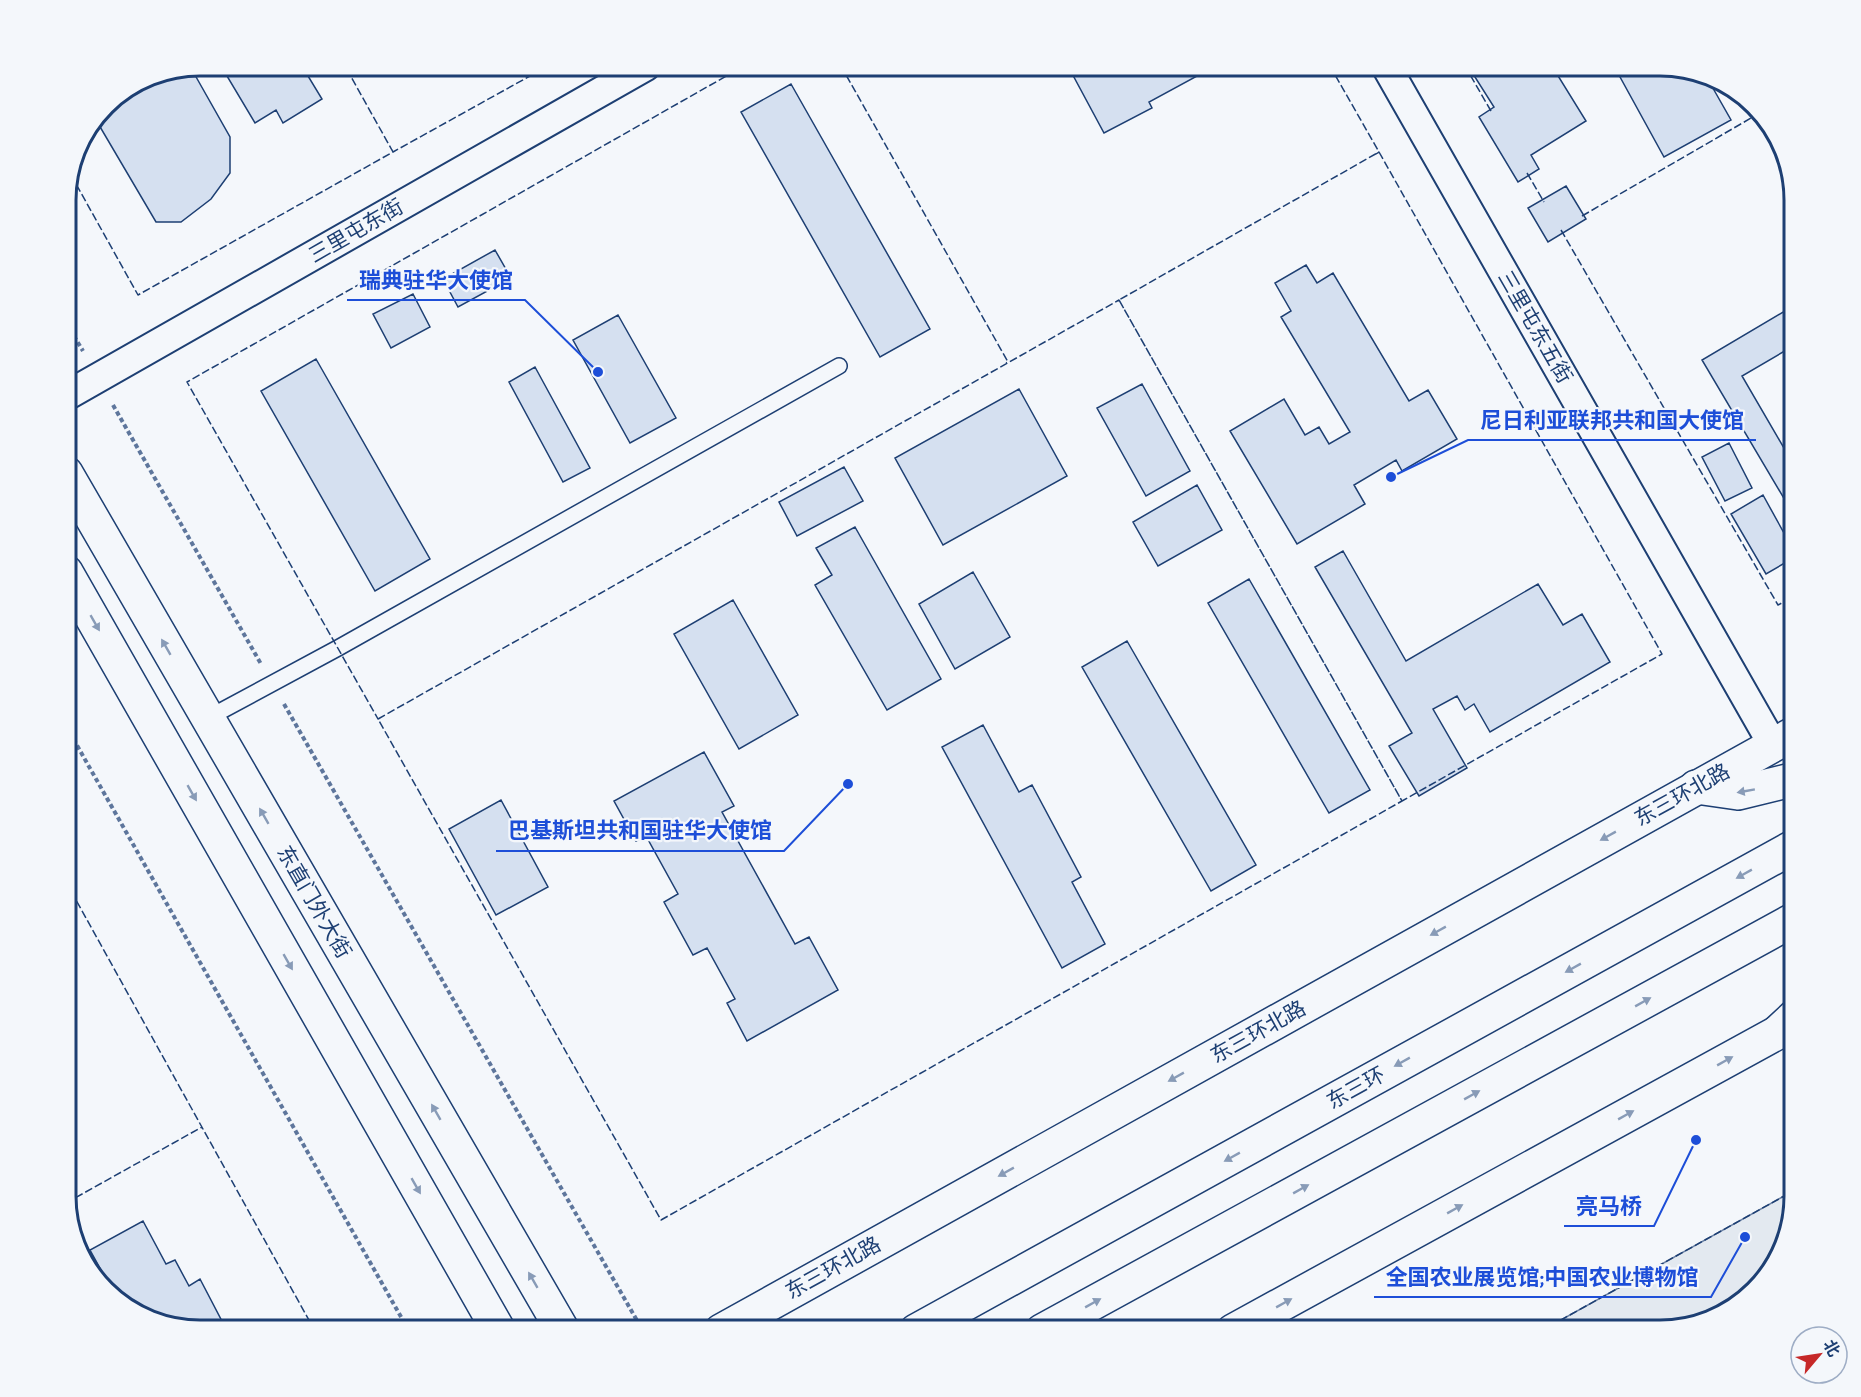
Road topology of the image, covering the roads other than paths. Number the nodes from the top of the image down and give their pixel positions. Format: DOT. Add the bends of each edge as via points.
graph roads {
  1 [pos="1392,76"];
  2 [pos="627,77"];
  3 [pos="839,366"];
  4 [pos="77,390"];
  5 [pos="77,492"];
  6 [pos="77,591"];
  7 [pos="207,718"];
  8 [pos="1784,739"];
  9 [pos="1784,782"];
  10 [pos="1696,787"];
  11 [pos="1784,852"];
  12 [pos="1784,925"];
  13 [pos="1784,1027"];
  14 [pos="493,1321"];
  15 [pos="557,1321"];
  16 [pos="739,1321"];
  17 [pos="934,1321"];
  18 [pos="1060,1321"];
  19 [pos="1251,1321"];
  1 -- 8 [label="street, 三里屯东五街"];
  2 -- 4 [label="street, 三里屯东街"];
  3 -- 7 [label="lane"];
  7 -- 5 [label="main road, 东直门外大街, one-way"];
  6 -- 14 [label="main road, one-way"];
  15 -- 7 [label="main road, 东直门外大街, one-way"];
  8 -- 10 [label="main road, 东三环北路"];
  9 -- 10 [label="main road, one-way" via="1738,793"];
  10 -- 16 [label="main road, 东三环北路, one-way"];
  11 -- 17 [label="main road, 东三环, one-way"];
  18 -- 12 [label="main road, one-way"];
  19 -- 13 [label="main road, one-way"];
}
